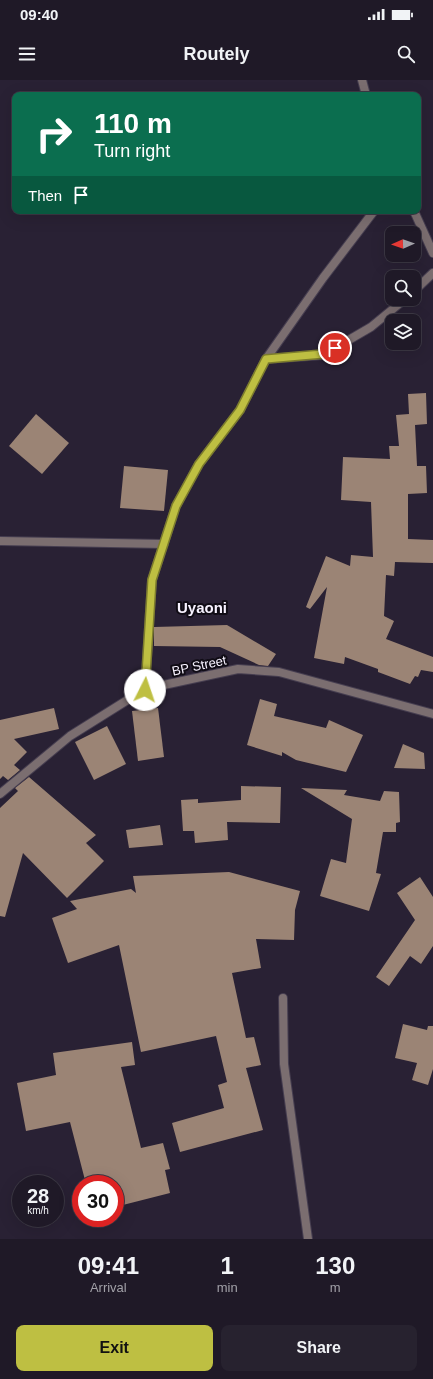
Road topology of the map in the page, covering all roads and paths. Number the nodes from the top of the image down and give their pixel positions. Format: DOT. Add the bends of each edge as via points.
graph roads {
  1 [pos="362,80"];
  2 [pos="365,92"];
  3 [pos="372,214"];
  4 [pos="415,214"];
  5 [pos="433,253"];
  6 [pos="433,273"];
  7 [pos="421,284"];
  8 [pos="396,306"];
  9 [pos="266,359"];
  10 [pos="1,541"];
  11 [pos="164,544"];
  12 [pos="145,690"];
  13 [pos="433,714"];
  14 [pos="0,794"];
  15 [pos="283,998"];
  16 [pos="308,1239"];
  1 -- 2 [label="street"];
  3 -- 9 [label="street"];
  4 -- 5 [label="street"];
  6 -- 7 [label="street"];
  8 -- 9 [label="street" via="370,327 323,354"];
  9 -- 11 [label="street" via="240,410 199,464 176,506"];
  10 -- 11 [label="street"];
  11 -- 12 [label="street" via="152,580"];
  12 -- 13 [label="street, BP Street" via="238,669 287,674"];
  12 -- 14 [label="street, BP Street" via="70,736"];
  15 -- 16 [label="street" via="284,1064"];
}
